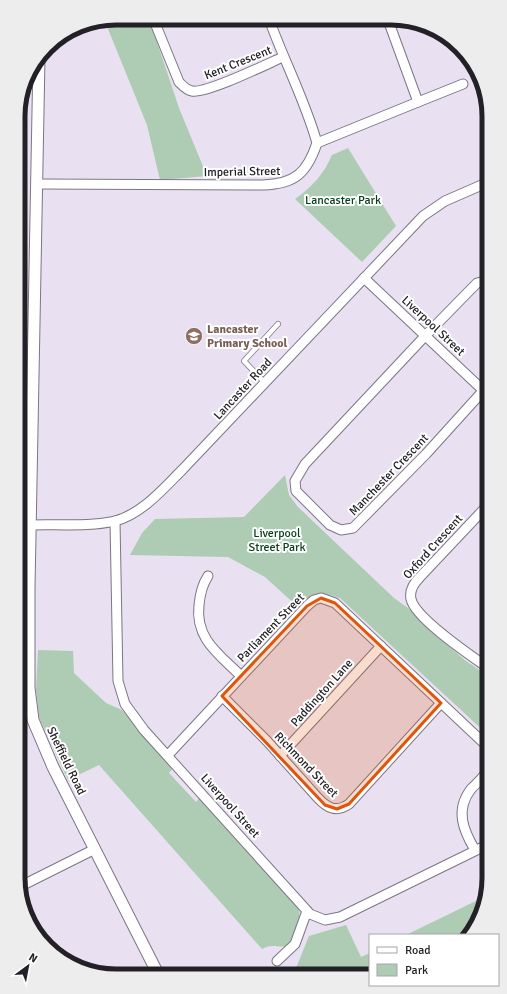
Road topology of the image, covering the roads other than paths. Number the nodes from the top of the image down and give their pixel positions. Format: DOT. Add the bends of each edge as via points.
graph roads {
  1 [pos="156,25"];
  2 [pos="271,25"];
  3 [pos="390,25"];
  4 [pos="283,58"];
  5 [pos="39,68"];
  6 [pos="463,84"];
  7 [pos="418,102"];
  8 [pos="317,143"];
  9 [pos="37,184"];
  10 [pos="482,185"];
  11 [pos="364,278"];
  12 [pos="482,282"];
  13 [pos="278,324"];
  14 [pos="426,335"];
  15 [pos="265,382"];
  16 [pos="482,389"];
  17 [pos="482,395"];
  18 [pos="482,511"];
  19 [pos="115,521"];
  20 [pos="31,524"];
  21 [pos="208,576"];
  22 [pos="381,646"];
  23 [pos="482,663"];
  24 [pos="241,676"];
  25 [pos="222,696"];
  26 [pos="441,703"];
  27 [pos="482,741"];
  28 [pos="168,755"];
  29 [pos="280,756"];
  30 [pos="482,777"];
  31 [pos="482,847"];
  32 [pos="95,849"];
  33 [pos="475,850"];
  34 [pos="25,884"];
  35 [pos="307,911"];
  36 [pos="277,961"];
  37 [pos="155,969"];
  1 -- 4 [label="street, Kent Crescent" via="179,82 192,91 208,88"];
  2 -- 4 [label="street"];
  3 -- 7 [label="street"];
  4 -- 8 [label="street" via="301,94"];
  5 -- 9 [label="street, Sheffield Road"];
  6 -- 7 [label="street"];
  7 -- 8 [label="street"];
  8 -- 9 [label="street, Imperial Street" via="310,160 299,175 277,185"];
  9 -- 20 [label="street, Sheffield Road"];
  10 -- 11 [label="street, Lancaster Road" via="434,207"];
  11 -- 14 [label="street, Liverpool Street"];
  11 -- 15 [label="street, Lancaster Road"];
  12 -- 14 [label="street" via="477,283"];
  13 -- 15 [label="lane" via="244,361"];
  14 -- 16 [label="street, Liverpool Street"];
  14 -- 17 [label="street, Manchester Crescent" via="300,470 294,486 302,498 335,527 347,530 353,528"];
  15 -- 19 [label="street, Lancaster Road" via="158,494 134,512"];
  18 -- 23 [label="street, Oxford Crescent" via="420,577 410,593 413,605 423,616"];
  19 -- 20 [label="street, Lancaster Road"];
  19 -- 28 [label="street, Liverpool Street" via="120,691 134,718"];
  20 -- 32 [label="street, Sheffield Road" via="29,688 33,720 53,768"];
  21 -- 24 [label="street" via="200,593 201,632"];
  22 -- 24 [label="street, Parliament Street" via="335,602 321,598 307,606"];
  22 -- 26 [label="street, Parliament Street"];
  22 -- 29 [label="street, Paddington Lane"];
  24 -- 25 [label="street, Parliament Street"];
  25 -- 28 [label="street, Parliament Street"];
  25 -- 29 [label="street, Richmond Street"];
  26 -- 27 [label="street, Parliament Street"];
  26 -- 29 [label="street, Richmond Street" via="349,804 342,808 332,809 325,805"];
  28 -- 35 [label="street, Liverpool Street"];
  30 -- 33 [label="street" via="468,794 462,808 464,831"];
  31 -- 33 [label="street, Liverpool Street"];
  32 -- 34 [label="street"];
  32 -- 37 [label="street, Sheffield Road"];
  33 -- 35 [label="street, Liverpool Street" via="340,917 325,920"];
  35 -- 36 [label="street" via="295,944"];
}
